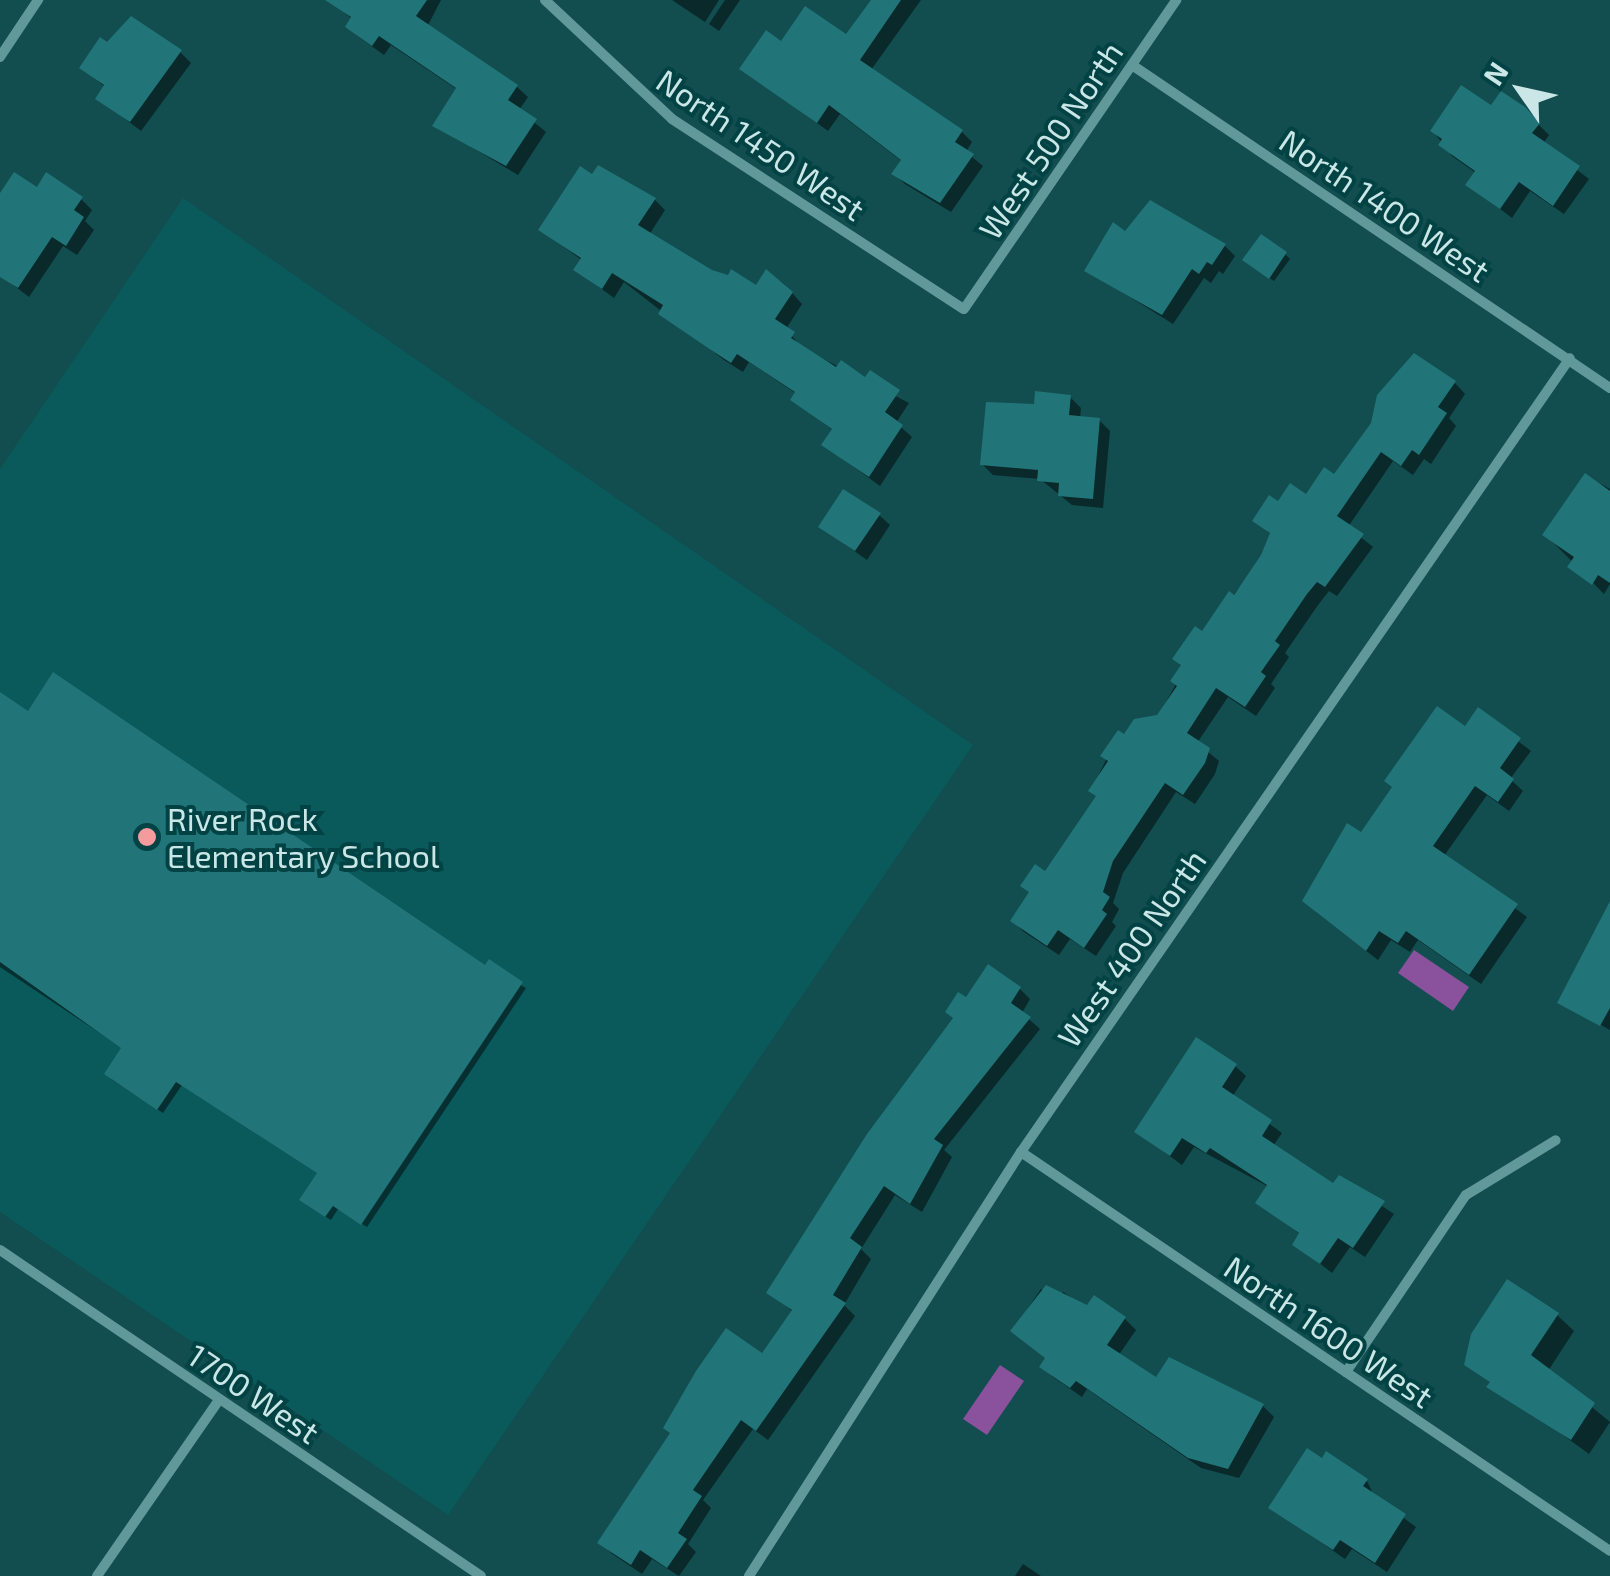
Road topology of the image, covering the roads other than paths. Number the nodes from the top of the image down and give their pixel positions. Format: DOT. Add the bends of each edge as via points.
graph roads {
  1 [pos="38,0"];
  2 [pos="545,0"];
  3 [pos="1176,0"];
  4 [pos="0,57"];
  5 [pos="1132,64"];
  6 [pos="964,309"];
  7 [pos="1570,358"];
  8 [pos="1610,388"];
  9 [pos="1556,1140"];
  10 [pos="1021,1152"];
  11 [pos="0,1250"];
  12 [pos="1346,1372"];
  13 [pos="219,1400"];
  14 [pos="1610,1551"];
  15 [pos="97,1576"];
  16 [pos="481,1576"];
  17 [pos="749,1576"];
  1 -- 4 [label="street"];
  2 -- 6 [label="street, North 1450 West" via="672,119"];
  3 -- 5 [label="street, West 500 North"];
  5 -- 6 [label="street, West 500 North"];
  5 -- 7 [label="street, North 1400 West"];
  7 -- 8 [label="street, North 1400 West"];
  7 -- 10 [label="street, West 400 North"];
  9 -- 12 [label="street" via="1466,1195"];
  10 -- 12 [label="street, North 1600 West"];
  10 -- 17 [label="street, West 400 North"];
  11 -- 13 [label="street, 1700 West"];
  12 -- 14 [label="street, North 1600 West"];
  13 -- 15 [label="street"];
  13 -- 16 [label="street, 1700 West"];
}
